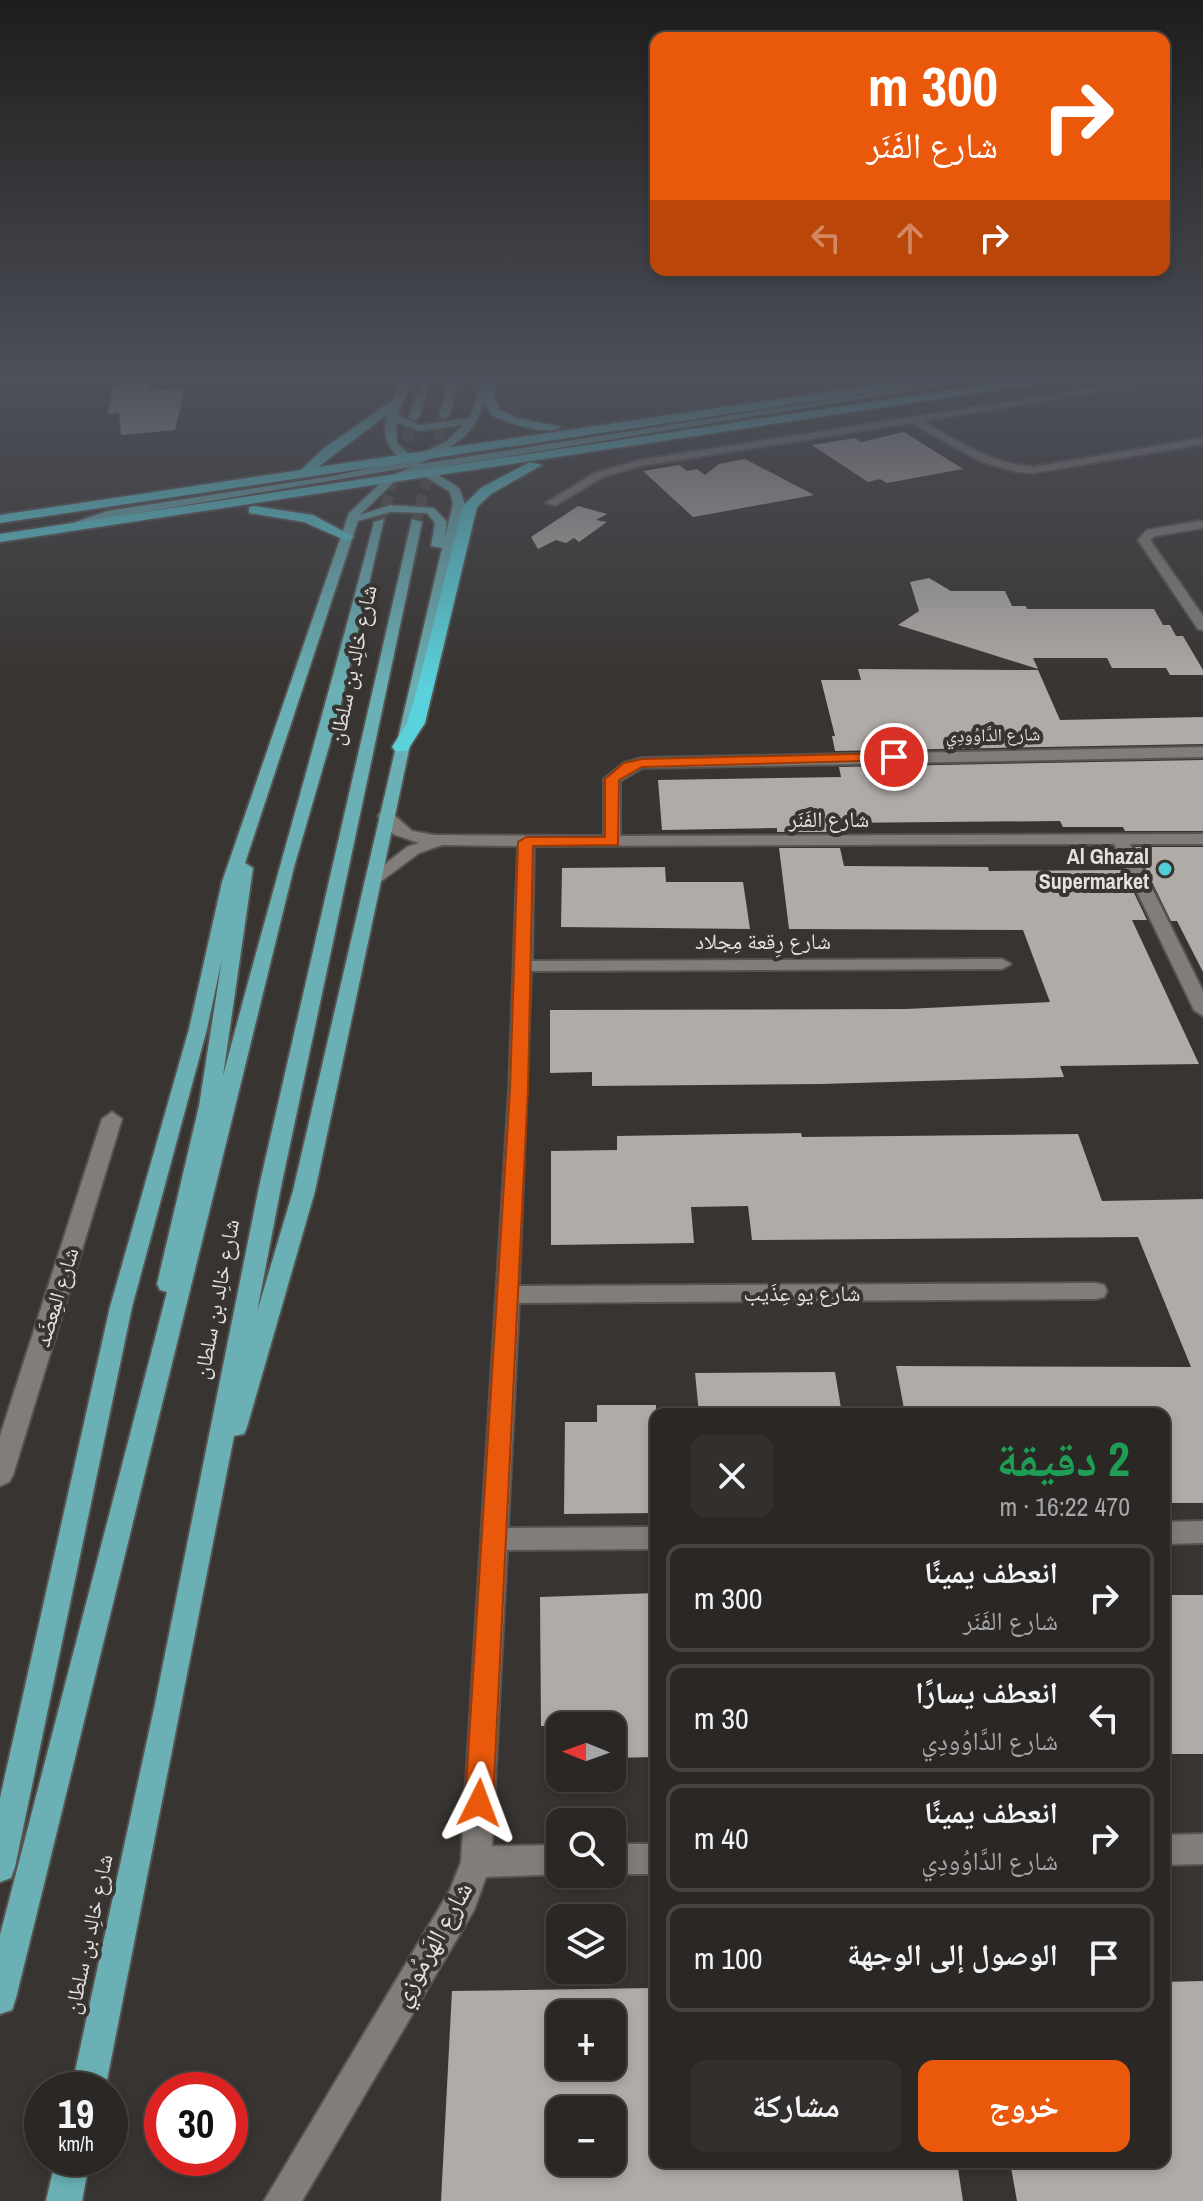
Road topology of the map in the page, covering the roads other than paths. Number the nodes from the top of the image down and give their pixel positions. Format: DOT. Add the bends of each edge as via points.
graph roads {
  1 [pos="230,484"];
  2 [pos="303,484"];
  3 [pos="366,484"];
  4 [pos="386,484"];
  5 [pos="445,484"];
  6 [pos="498,484"];
  7 [pos="584,484"];
  8 [pos="552,503"];
  9 [pos="188,511"];
  10 [pos="0,519"];
  11 [pos="380,522"];
  12 [pos="416,522"];
  13 [pos="1199,525"];
  14 [pos="65,528"];
  15 [pos="349,531"];
  16 [pos="0,538"];
  17 [pos="1203,626"];
  18 [pos="420,667"];
  19 [pos="401,747"];
  20 [pos="1203,752"];
  21 [pos="386,816"];
  22 [pos="251,820"];
  23 [pos="1203,839"];
  24 [pos="1120,840"];
  25 [pos="454,841"];
  26 [pos="612,841"];
  27 [pos="526,842"];
  28 [pos="372,883"];
  29 [pos="1002,964"];
  30 [pos="524,966"];
  31 [pos="1203,1010"];
  32 [pos="112,1119"];
  33 [pos="1096,1291"];
  34 [pos="508,1295"];
  35 [pos="135,1472"];
  36 [pos="0,1475"];
  37 [pos="1203,1532"];
  38 [pos="1170,1533"];
  39 [pos="650,1538"];
  40 [pos="494,1539"];
  41 [pos="200,1550"];
  42 [pos="1203,1849"];
  43 [pos="1170,1850"];
  44 [pos="626,1859"];
  45 [pos="650,1859"];
  46 [pos="546,1860"];
  47 [pos="476,1862"];
  48 [pos="0,1867"];
  49 [pos="0,1998"];
  50 [pos="92,2072"];
  51 [pos="69,2176"];
  52 [pos="64,2201"];
  53 [pos="282,2201"];
  1 -- 10 [label="highway"];
  2 -- 14 [label="main road" via="107,515"];
  3 -- 9 [label="highway"];
  4 -- 15 [label="main road" via="359,507"];
  5 -- 18 [label="main road" via="455,490 459,504"];
  6 -- 19 [label="highway" via="470,506 424,697"];
  7 -- 8 [label="street"];
  9 -- 14 [label="highway"];
  9 -- 15 [label="highway" via="290,514"];
  11 -- 35 [label="main road, شارع خالِد بن سلطان" via="282,882"];
  12 -- 41 [label="main road, شارع خالِد بن سلطان" via="270,1187"];
  13 -- 17 [label="street" via="1151,533 1144,540"];
  14 -- 16 [label="highway"];
  15 -- 18 [label="main road" via="371,513 390,508 421,508 440,517 417,627"];
  15 -- 22 [label="main road"];
  18 -- 19 [label="main road"];
  19 -- 21 [label="main road"];
  20 -- 26 [label="street, شارع الدَّاوُودِي" via="642,763 612,779"];
  21 -- 25 [label="street, شارع الفَنَر" via="407,836"];
  21 -- 28 [label="main road"];
  22 -- 35 [label="main road" via="209,1106 157,1331"];
  22 -- 48 [label="main road" via="230,882 198,1029 121,1307"];
  23 -- 24 [label="street, شارع الفَنَر"];
  24 -- 26 [label="street, شارع الفَنَر"];
  24 -- 31 [label="street"];
  25 -- 27 [label="street, شارع الفَنَر"];
  25 -- 28 [label="street, شارع الفَنَر" via="413,850"];
  26 -- 27 [label="street, شارع الفَنَر"];
  27 -- 30 [label="street, شارع الهَرمُوزي"];
  28 -- 41 [label="main road" via="304,1191"];
  29 -- 30 [label="street, شارع رِقعة مِجلاد"];
  30 -- 34 [label="street, شارع الهَرمُوزي"];
  32 -- 36 [label="street, شارع المِعضَد"];
  33 -- 34 [label="street, شارع يو عِذَيب"];
  34 -- 40 [label="street, شارع الهَرمُوزي"];
  35 -- 49 [label="main road, شارع خالِد بن سلطان"];
  37 -- 38 [label="street"];
  39 -- 40 [label="street"];
  40 -- 47 [label="street, شارع الهَرمُوزي"];
  41 -- 50 [label="main road, شارع خالِد بن سلطان"];
  42 -- 43 [label="street"];
  44 -- 45 [label="street"];
  46 -- 47 [label="street"];
  47 -- 53 [label="street, شارع الهَرمُوزي" via="463,1899"];
  51 -- 52 [label="main road"];
}
